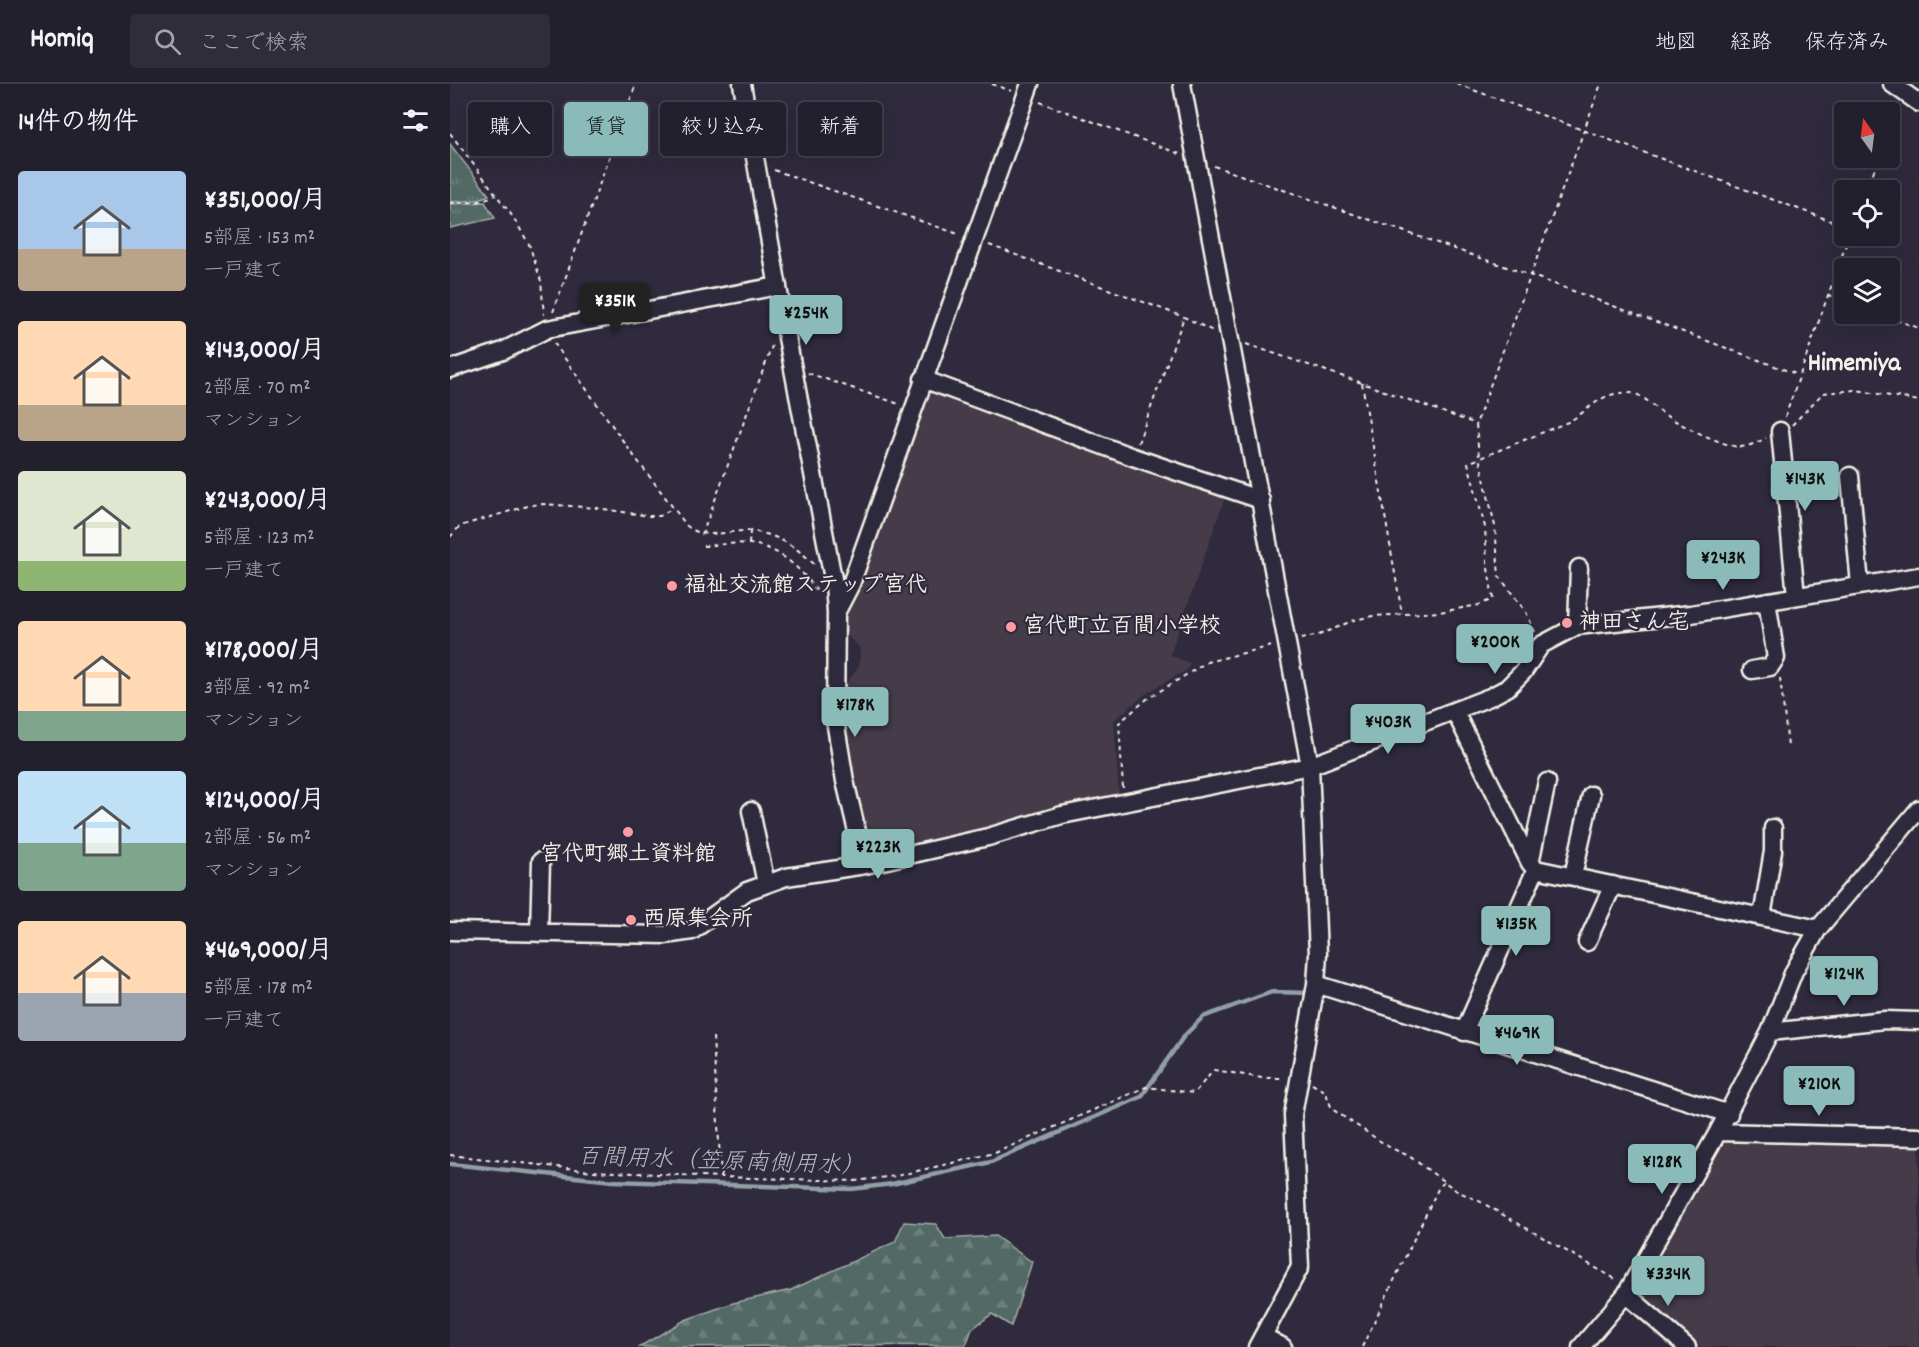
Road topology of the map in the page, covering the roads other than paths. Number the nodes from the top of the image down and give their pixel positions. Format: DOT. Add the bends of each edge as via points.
graph roads {
  1 [pos="742,84"];
  2 [pos="1182,84"];
  3 [pos="1893,84"];
  4 [pos="1028,90"];
  5 [pos="1919,103"];
  6 [pos="778,286"];
  7 [pos="450,369"];
  8 [pos="923,379"];
  9 [pos="1780,431"];
  10 [pos="1850,476"];
  11 [pos="1261,500"];
  12 [pos="1579,568"];
  13 [pos="1919,576"];
  14 [pos="1860,585"];
  15 [pos="1796,596"];
  16 [pos="1767,601"];
  17 [pos="836,612"];
  18 [pos="1577,626"];
  19 [pos="1752,670"];
  20 [pos="1455,712"];
  21 [pos="1310,766"];
  22 [pos="1547,782"];
  23 [pos="1591,795"];
  24 [pos="1919,809"];
  25 [pos="751,811"];
  26 [pos="1773,828"];
  27 [pos="541,861"];
  28 [pos="865,865"];
  29 [pos="1533,866"];
  30 [pos="1573,876"];
  31 [pos="766,884"];
  32 [pos="1613,885"];
  33 [pos="1762,917"];
  34 [pos="1818,929"];
  35 [pos="450,931"];
  36 [pos="539,933"];
  37 [pos="1587,942"];
  38 [pos="1316,984"];
  39 [pos="1919,1021"];
  40 [pos="1464,1032"];
  41 [pos="1770,1032"];
  42 [pos="1729,1114"];
  43 [pos="1718,1132"];
  44 [pos="1919,1137"];
  45 [pos="1628,1290"];
  46 [pos="1260,1342"];
  47 [pos="1284,1347"];
  48 [pos="1581,1347"];
  49 [pos="1688,1347"];
  1 -- 6 [label="street"];
  2 -- 11 [label="street"];
  3 -- 5 [label="street"];
  4 -- 8 [label="street"];
  6 -- 7 [label="street" via="547,329 503,351"];
  6 -- 17 [label="street"];
  8 -- 11 [label="street"];
  8 -- 17 [label="street" via="851,584"];
  9 -- 15 [label="street"];
  10 -- 14 [label="street"];
  11 -- 21 [label="street"];
  12 -- 18 [label="street"];
  13 -- 14 [label="street"];
  14 -- 15 [label="street"];
  15 -- 16 [label="street"];
  16 -- 18 [label="street"];
  16 -- 19 [label="street" via="1776,658 1770,667"];
  17 -- 28 [label="street" via="835,720 844,781"];
  18 -- 20 [label="street" via="1541,645 1507,688"];
  20 -- 21 [label="street"];
  20 -- 29 [label="street"];
  21 -- 28 [label="street" via="1062,815 988,837"];
  21 -- 38 [label="street"];
  22 -- 29 [label="street"];
  23 -- 30 [label="street"];
  24 -- 34 [label="street"];
  25 -- 31 [label="street"];
  26 -- 33 [label="street"];
  27 -- 36 [label="street"];
  28 -- 31 [label="street" via="786,877"];
  29 -- 30 [label="street"];
  29 -- 40 [label="street"];
  30 -- 32 [label="street"];
  31 -- 36 [label="street" via="747,891 692,931 665,935"];
  32 -- 33 [label="street"];
  32 -- 37 [label="street"];
  33 -- 34 [label="street"];
  34 -- 41 [label="street" via="1794,971"];
  35 -- 36 [label="street"];
  38 -- 40 [label="street"];
  38 -- 46 [label="street" via="1293,1115 1300,1267"];
  39 -- 41 [label="street" via="1885,1020"];
  40 -- 42 [label="street"];
  41 -- 42 [label="street"];
  42 -- 43 [label="street"];
  43 -- 44 [label="street"];
  43 -- 45 [label="street"];
  45 -- 48 [label="street"];
  45 -- 49 [label="street"];
  46 -- 47 [label="street"];
}
